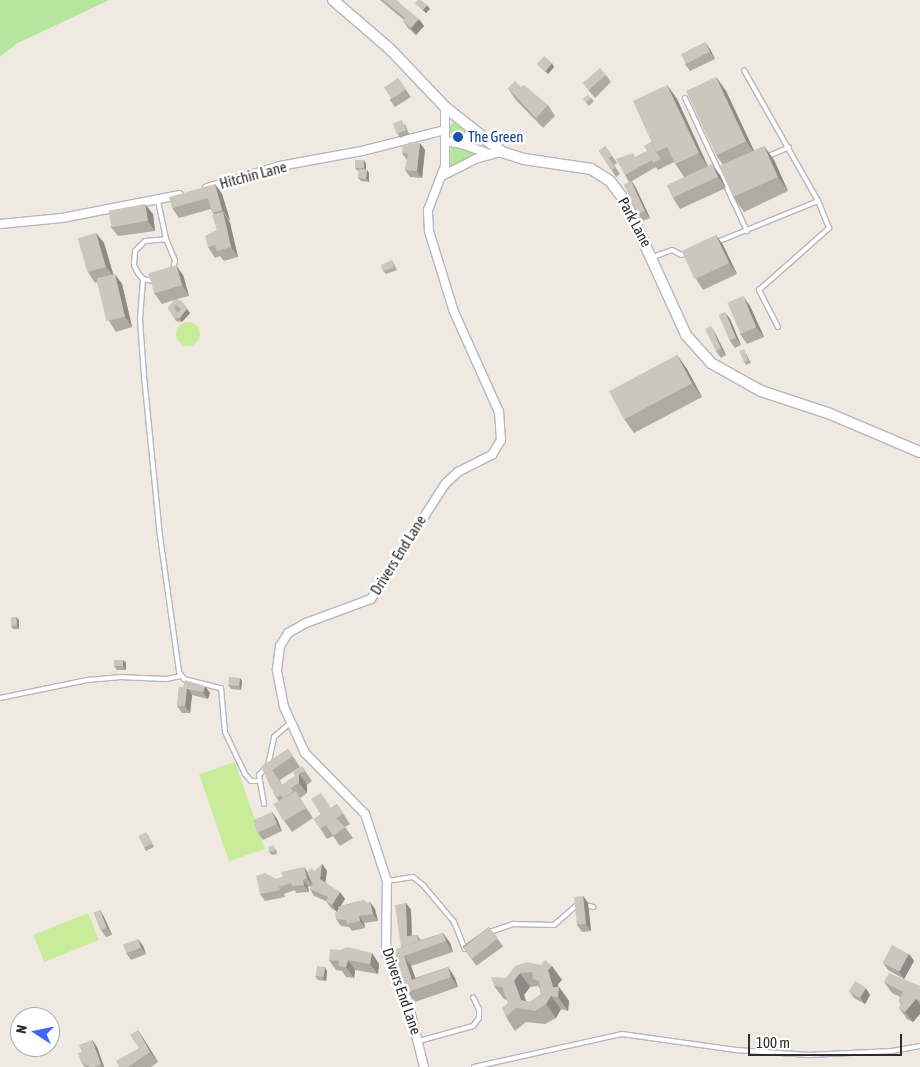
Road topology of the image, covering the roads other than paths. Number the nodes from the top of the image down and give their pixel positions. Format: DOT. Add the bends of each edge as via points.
graph roads {
  1 [pos="333,0"];
  2 [pos="744,70"];
  3 [pos="685,98"];
  4 [pos="445,106"];
  5 [pos="472,129"];
  6 [pos="445,130"];
  7 [pos="446,141"];
  8 [pos="462,144"];
  9 [pos="789,147"];
  10 [pos="502,152"];
  11 [pos="490,154"];
  12 [pos="756,162"];
  13 [pos="732,173"];
  14 [pos="442,176"];
  15 [pos="724,176"];
  16 [pos="195,191"];
  17 [pos="186,193"];
  18 [pos="158,201"];
  19 [pos="818,202"];
  20 [pos="0,224"];
  21 [pos="747,232"];
  22 [pos="166,239"];
  23 [pos="709,245"];
  24 [pos="691,252"];
  25 [pos="653,257"];
  26 [pos="168,277"];
  27 [pos="144,278"];
  28 [pos="160,280"];
  29 [pos="778,327"];
  30 [pos="920,452"];
  31 [pos="181,676"];
  32 [pos="0,698"];
  33 [pos="290,723"];
  34 [pos="258,781"];
  35 [pos="264,804"];
  36 [pos="386,881"];
  37 [pos="593,907"];
  38 [pos="482,937"];
  39 [pos="470,945"];
  40 [pos="472,997"];
  41 [pos="419,1041"];
  42 [pos="920,1046"];
  43 [pos="424,1067"];
  44 [pos="474,1067"];
  1 -- 4 [label="street, Park Lane" via="390,49"];
  2 -- 9 [label="lane"];
  3 -- 15 [label="lane"];
  4 -- 5 [label="street, Park Lane"];
  4 -- 6 [label="street, Drivers End Lane"];
  5 -- 8 [label="street"];
  5 -- 10 [label="street, Park Lane"];
  6 -- 7 [label="street, Drivers End Lane"];
  6 -- 16 [label="street, Hitchin Lane" via="362,151 280,166"];
  7 -- 8 [label="street"];
  7 -- 14 [label="street, Drivers End Lane"];
  8 -- 11 [label="street"];
  9 -- 12 [label="lane"];
  9 -- 19 [label="lane"];
  10 -- 11 [label="street"];
  10 -- 25 [label="street, Park Lane" via="600,174 625,201"];
  11 -- 14 [label="street"];
  13 -- 15 [label="lane"];
  14 -- 33 [label="street, Drivers End Lane" via="428,210 429,231 454,312 499,412 501,440 492,455 458,472 445,484 371,599 288,633 280,646 277,670 279,694"];
  15 -- 21 [label="lane"];
  17 -- 18 [label="street"];
  18 -- 20 [label="street" via="62,218"];
  18 -- 22 [label="lane"];
  19 -- 21 [label="lane"];
  19 -- 29 [label="lane" via="829,228 759,290"];
  21 -- 23 [label="lane"];
  22 -- 26 [label="lane" via="176,260"];
  22 -- 27 [label="lane" via="145,241 135,251 134,265"];
  24 -- 25 [label="lane" via="681,255 672,250"];
  25 -- 30 [label="street, Park Lane" via="686,335 719,369 761,391 828,413"];
  27 -- 28 [label="lane"];
  27 -- 31 [label="lane" via="140,320 144,376 160,536"];
  31 -- 32 [label="lane" via="86,680"];
  31 -- 34 [label="lane" via="192,682 221,688 225,732 245,774 251,781"];
  33 -- 34 [label="lane" via="272,740 268,766"];
  33 -- 36 [label="street, Drivers End Lane" via="305,753 365,814"];
  34 -- 35 [label="lane"];
  36 -- 39 [label="lane" via="413,877 454,922 465,949"];
  36 -- 41 [label="street, Drivers End Lane" via="386,953 407,999"];
  37 -- 38 [label="lane" via="579,902 554,925 506,925"];
  40 -- 41 [label="lane" via="479,1009 479,1018 473,1026"];
  41 -- 43 [label="street, Drivers End Lane"];
  42 -- 44 [label="lane" via="892,1051 809,1055 736,1050 622,1034"];
}
